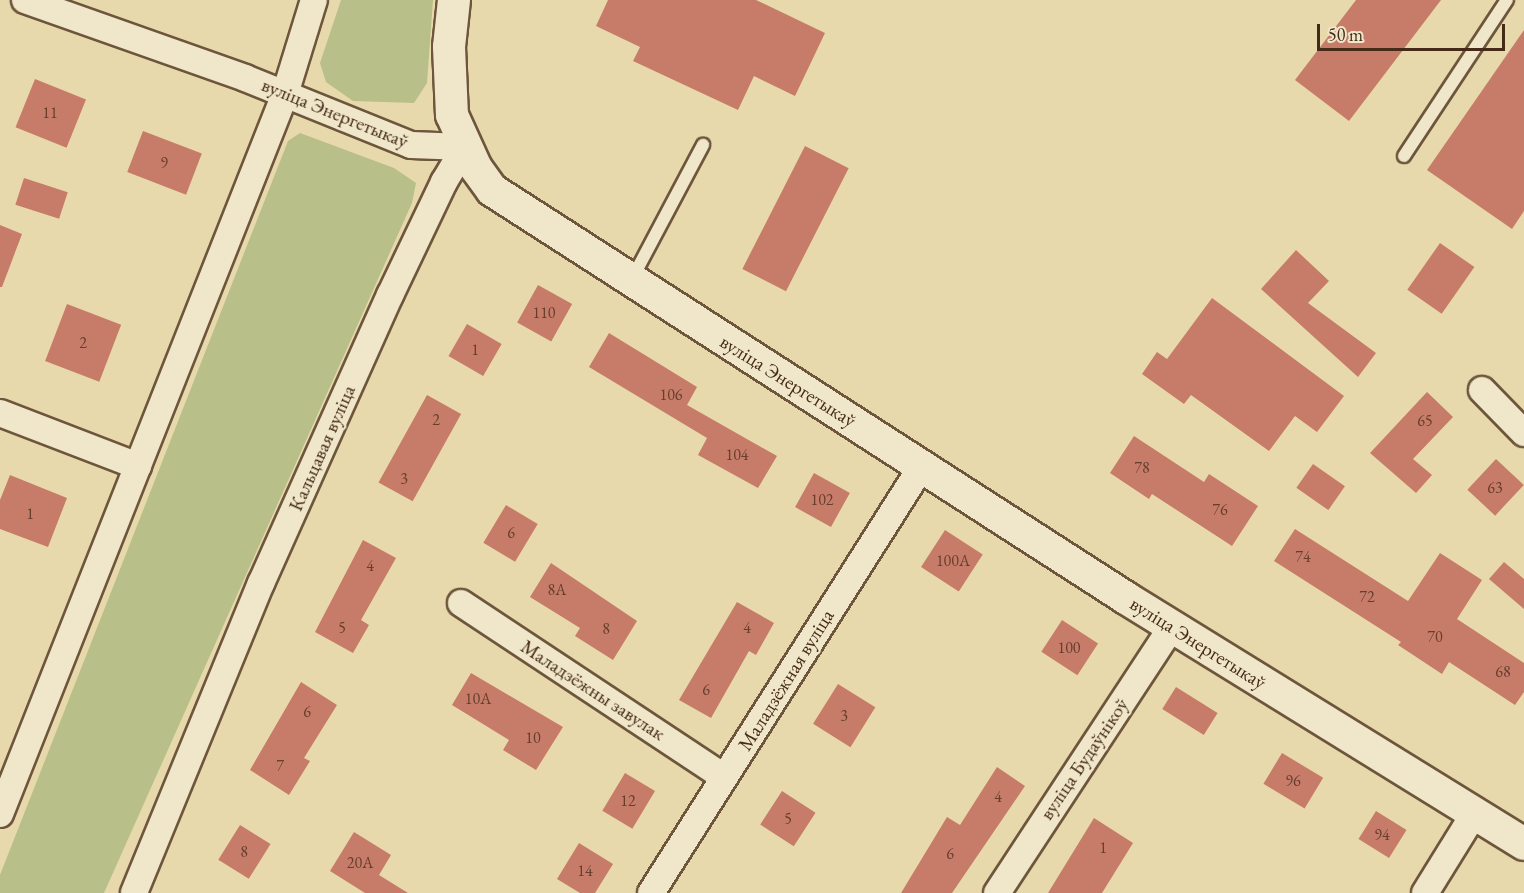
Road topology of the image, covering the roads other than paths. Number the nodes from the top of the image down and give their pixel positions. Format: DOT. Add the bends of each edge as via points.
graph roads {
  1 [pos="26,0"];
  2 [pos="314,0"];
  3 [pos="454,0"];
  4 [pos="1507,0"];
  5 [pos="285,94"];
  6 [pos="703,145"];
  7 [pos="465,147"];
  8 [pos="1404,156"];
  9 [pos="630,281"];
  10 [pos="1482,390"];
  11 [pos="0,413"];
  12 [pos="1524,433"];
  13 [pos="138,466"];
  14 [pos="922,466"];
  15 [pos="461,603"];
  16 [pos="1172,627"];
  17 [pos="724,777"];
  18 [pos="0,814"];
  19 [pos="1474,814"];
  20 [pos="1524,844"];
  21 [pos="134,893"];
  22 [pos="651,893"];
  23 [pos="998,893"];
  24 [pos="1425,893"];
  1 -- 5 [label="street, вуліца Энергетыкаў"];
  2 -- 5 [label="street"];
  3 -- 7 [label="street" via="449,82 453,115"];
  4 -- 8 [label="lane"];
  5 -- 7 [label="street, вуліца Энергетыкаў" via="411,145"];
  5 -- 13 [label="street"];
  6 -- 9 [label="lane"];
  7 -- 9 [label="street, вуліца Энергетыкаў" via="492,190"];
  7 -- 21 [label="street, Кальцавая вуліца" via="390,295 261,583"];
  9 -- 14 [label="street, вуліца Энергетыкаў"];
  10 -- 12 [label="street"];
  11 -- 13 [label="street"];
  13 -- 18 [label="street"];
  14 -- 16 [label="street, вуліца Энергетыкаў"];
  14 -- 17 [label="street, Маладзёжная вуліца"];
  15 -- 17 [label="street, Маладзёжны завулак"];
  16 -- 19 [label="street, вуліца Энергетыкаў"];
  16 -- 23 [label="street, вуліца Будаўнікоў"];
  17 -- 22 [label="street, Маладзёжная вуліца"];
  19 -- 20 [label="street, вуліца Энергетыкаў"];
  19 -- 24 [label="street"];
}
